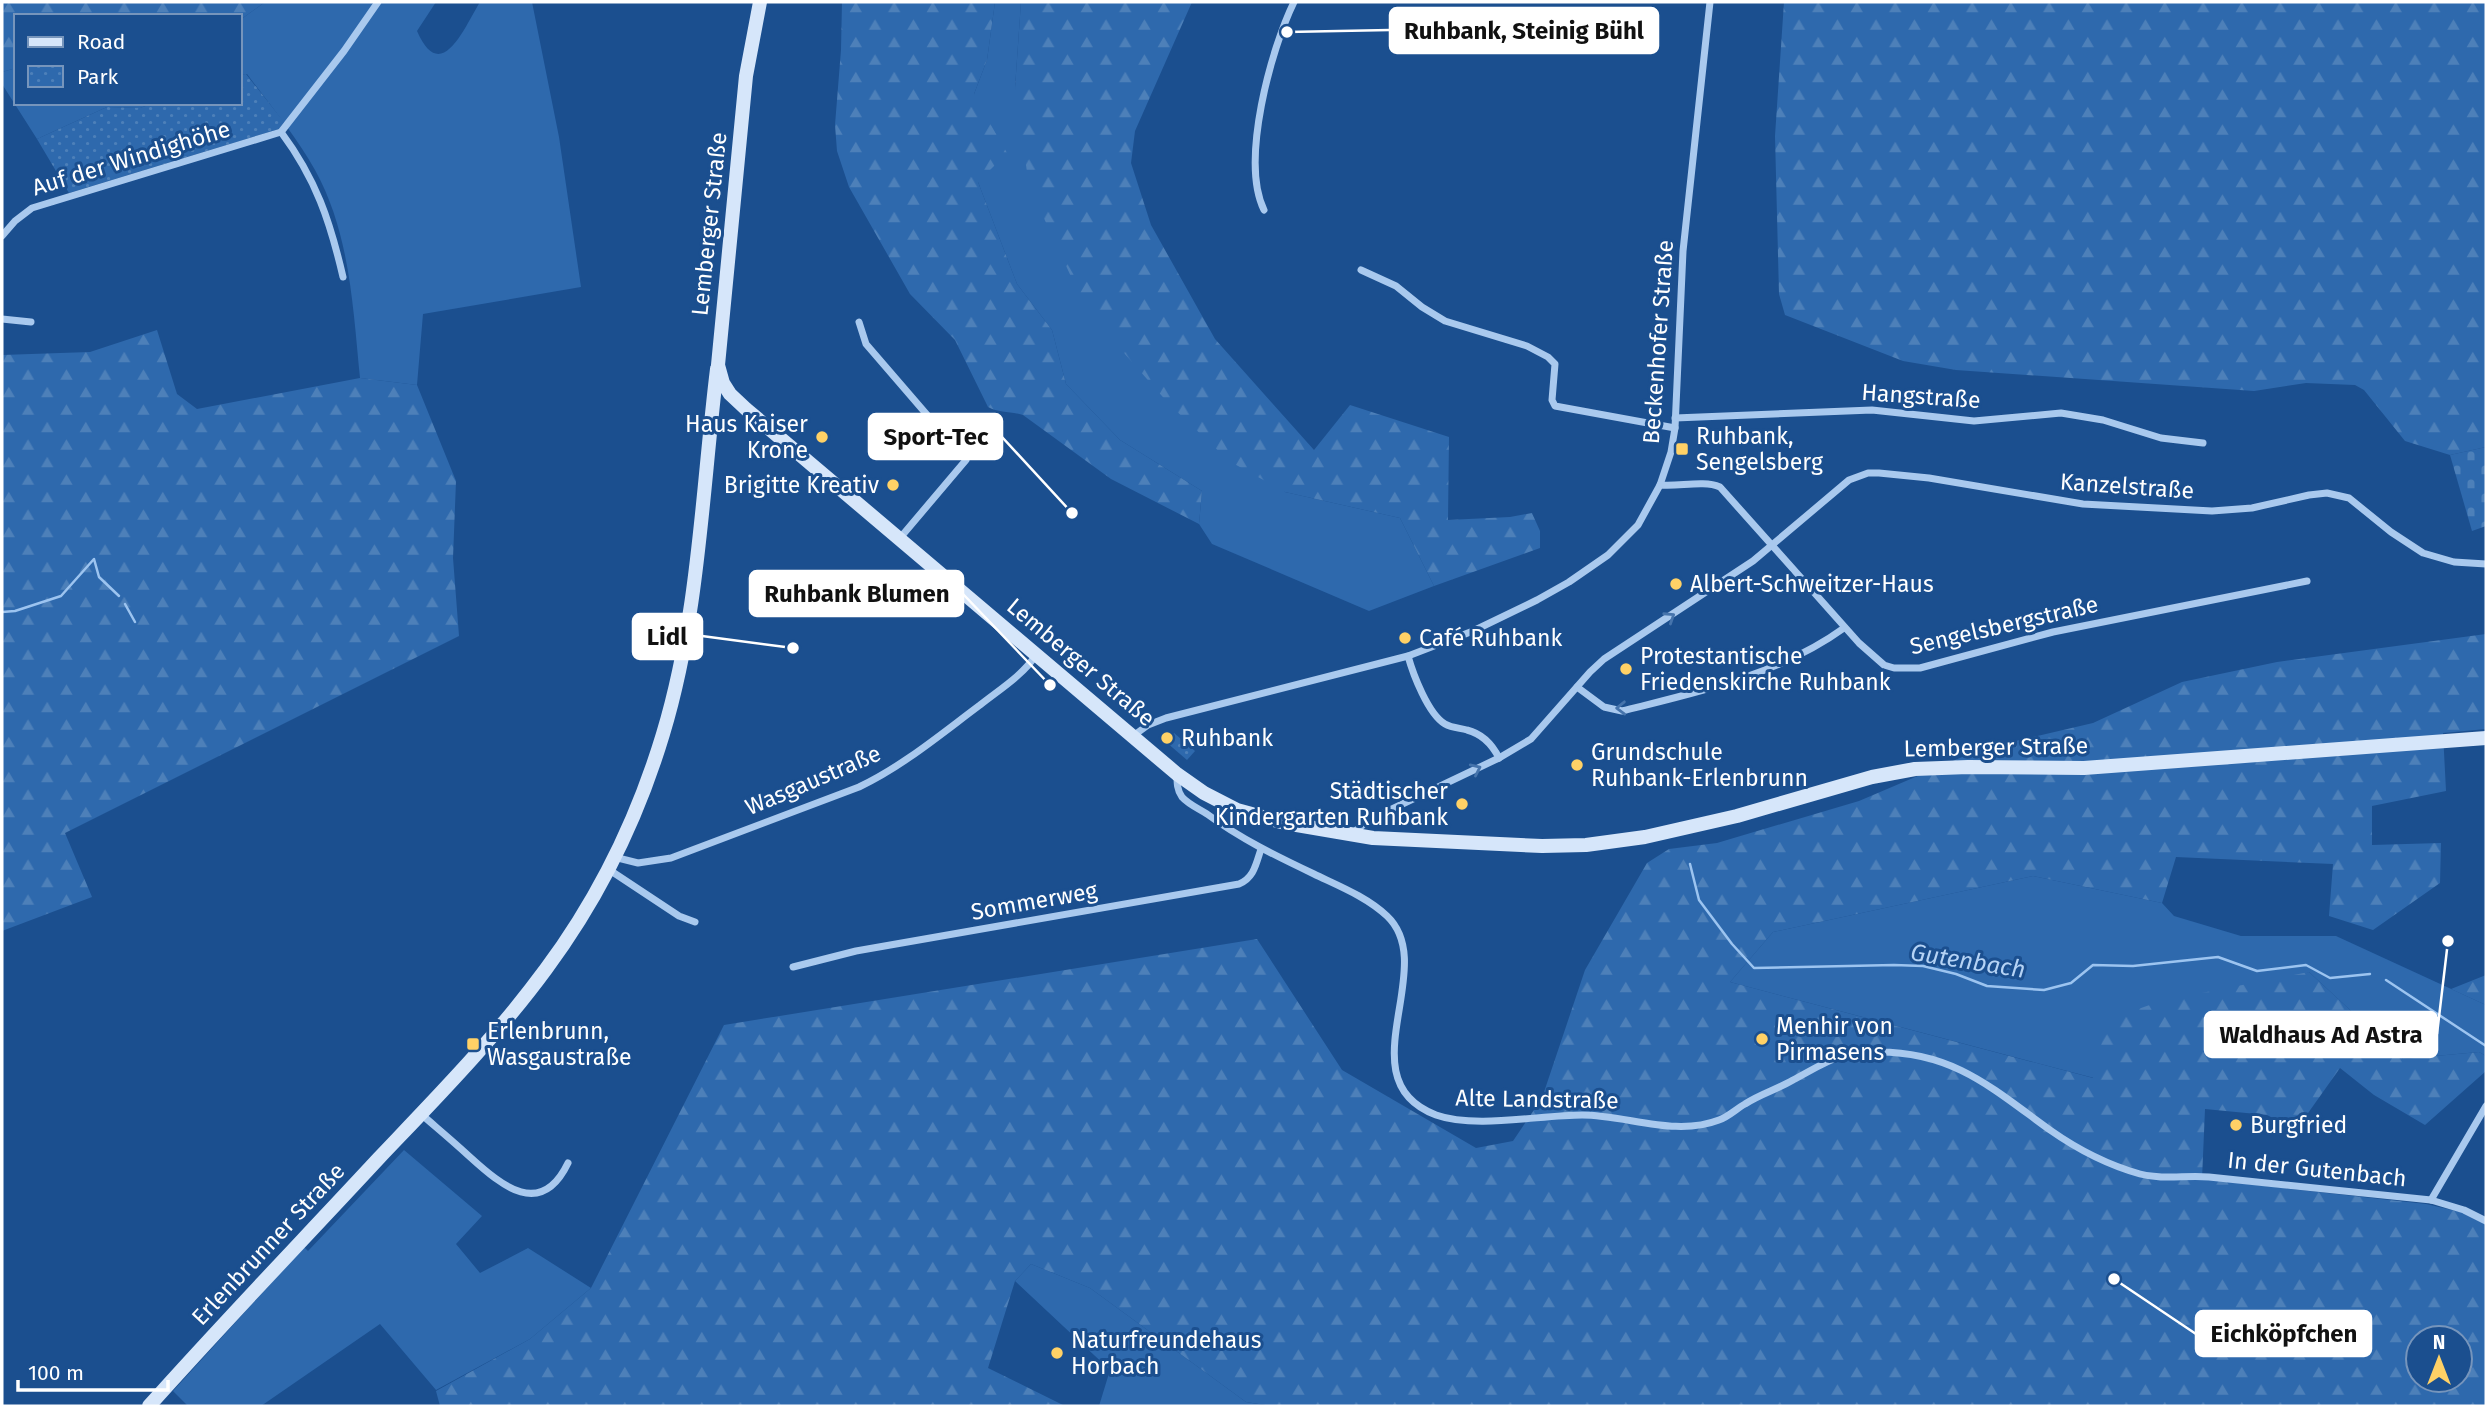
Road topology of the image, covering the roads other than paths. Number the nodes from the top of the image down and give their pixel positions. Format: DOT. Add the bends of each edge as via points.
graph roads {
  1 [pos="378,2"];
  2 [pos="760,2"];
  3 [pos="1294,2"];
  4 [pos="1710,2"];
  5 [pos="281,132"];
  6 [pos="1264,210"];
  7 [pos="2,236"];
  8 [pos="1361,270"];
  9 [pos="343,277"];
  10 [pos="2,319"];
  11 [pos="31,322"];
  12 [pos="859,322"];
  13 [pos="718,365"];
  14 [pos="730,394"];
  15 [pos="712,412"];
  16 [pos="1675,418"];
  17 [pos="1675,428"];
  18 [pos="2203,443"];
  19 [pos="1660,485"];
  20 [pos="900,538"];
  21 [pos="1771,547"];
  22 [pos="2486,564"];
  23 [pos="2306,582"];
  24 [pos="1844,628"];
  25 [pos="1037,654"];
  26 [pos="1408,656"];
  27 [pos="1577,687"];
  28 [pos="1133,736"];
  29 [pos="2486,738"];
  30 [pos="1499,758"];
  31 [pos="1177,774"];
  32 [pos="1350,834"];
  33 [pos="1261,849"];
  34 [pos="611,863"];
  35 [pos="695,922"];
  36 [pos="793,967"];
  37 [pos="2486,1106"];
  38 [pos="421,1114"];
  39 [pos="568,1163"];
  40 [pos="2199,1176"];
  41 [pos="2431,1200"];
  42 [pos="2486,1221"];
  43 [pos="149,1406"];
  1 -- 5 [label="street"];
  2 -- 13 [label="main road, Lemberger Straße" via="747,76"];
  3 -- 6 [label="street" via="1271,60 1255,158 1255,185"];
  4 -- 16 [label="street, Beckenhofer Straße" via="1683,251"];
  5 -- 7 [label="street, Auf der Windighöhe" via="32,208"];
  5 -- 9 [label="street" via="313,181"];
  8 -- 17 [label="street" via="1396,286 1445,321 1548,356 1555,364 1555,406"];
  10 -- 11 [label="street"];
  12 -- 20 [label="street" via="866,344 966,460"];
  13 -- 14 [label="main road, Lemberger Straße"];
  13 -- 15 [label="main road, Erlenbrunner Straße"];
  14 -- 15 [label="main road"];
  14 -- 20 [label="main road, Lemberger Straße"];
  15 -- 34 [label="main road, Erlenbrunner Straße" via="694,588 679,673 663,734"];
  16 -- 17 [label="street, Beckenhofer Straße"];
  16 -- 18 [label="street, Hangstraße" via="1872,410 1974,421 2061,412 2175,441"];
  17 -- 19 [label="street, Beckenhofer Straße"];
  19 -- 21 [label="street, Sengelsbergstraße" via="1717,485"];
  19 -- 26 [label="street, Beckenhofer Straße" via="1638,526 1587,570 1508,616"];
  20 -- 25 [label="main road, Lemberger Straße"];
  21 -- 22 [label="street, Kanzelstraße" via="1849,480 1879,473 2082,505 2150,509 2234,510 2327,493 2349,498 2423,553 2446,561"];
  21 -- 24 [label="street, Sengelsbergstraße"];
  27 -- 21 [label="street, Kanzelstraße, one-way" via="1604,659"];
  23 -- 24 [label="street, Sengelsbergstraße" via="2087,625 1912,669 1884,665"];
  24 -- 27 [label="street, one-way" via="1756,674 1622,711 1604,707"];
  25 -- 28 [label="main road, Lemberger Straße"];
  25 -- 34 [label="street, Wasgaustraße" via="1022,672 880,777 671,858"];
  26 -- 28 [label="street, Beckenhofer Straße" via="1166,718"];
  26 -- 30 [label="street" via="1439,719 1484,738"];
  27 -- 30 [label="street, Kanzelstraße" via="1538,734"];
  28 -- 31 [label="main road, Lemberger Straße"];
  29 -- 32 [label="main road, Lemberger Straße" via="2084,768 1915,769 1705,824 1586,845 1492,845"];
  32 -- 30 [label="street, Kanzelstraße, one-way" via="1371,819"];
  31 -- 32 [label="main road, Lemberger Straße" via="1237,810"];
  31 -- 33 [label="street, Alte Landstraße" via="1177,788 1186,801"];
  33 -- 36 [label="street, Sommerweg" via="1252,875 1239,884"];
  33 -- 40 [label="street, Alte Landstraße" via="1369,903 1396,926 1403,972 1395,1057 1398,1084 1411,1100 1441,1117 1581,1115 1667,1126 1702,1125 1721,1120 1827,1060 1843,1054 1881,1052 1956,1067 2073,1145 2128,1170 2154,1176"];
  34 -- 35 [label="street" via="679,916"];
  34 -- 38 [label="main road, Erlenbrunner Straße" via="565,942 530,990"];
  37 -- 41 [label="street, In der Gutenbach"];
  38 -- 39 [label="street" via="513,1190 549,1189"];
  38 -- 43 [label="main road, Erlenbrunner Straße"];
  40 -- 41 [label="street, In der Gutenbach"];
  41 -- 42 [label="street, In der Gutenbach"];
}
